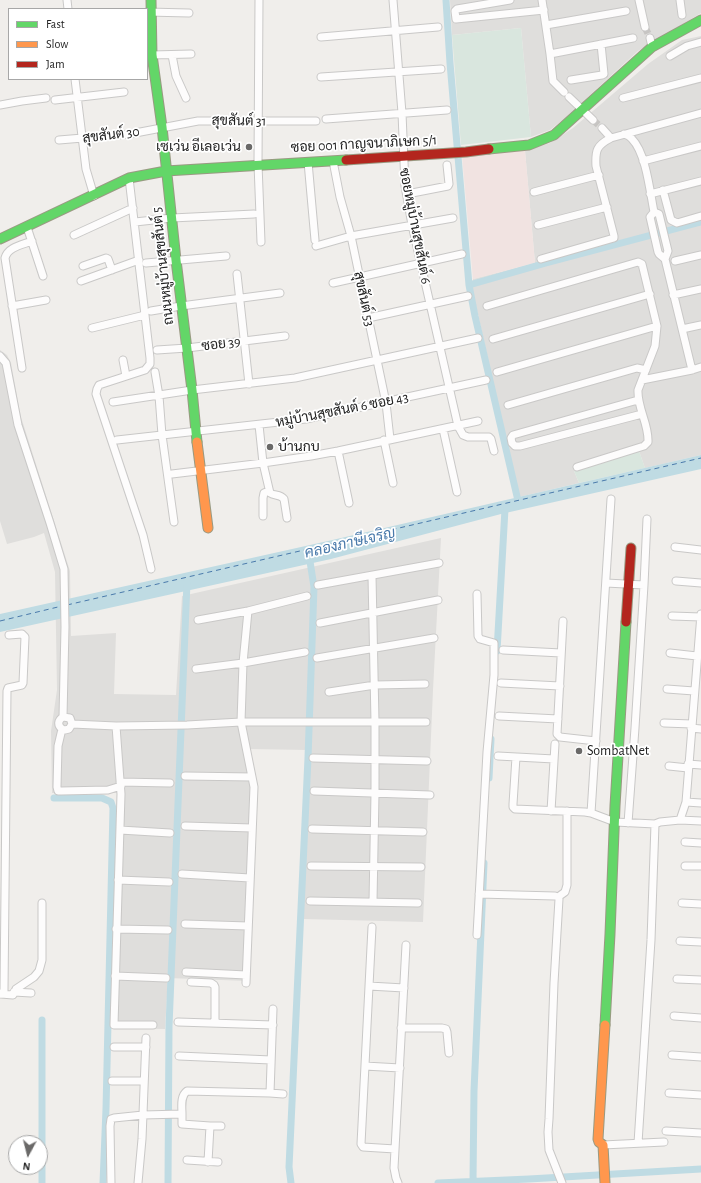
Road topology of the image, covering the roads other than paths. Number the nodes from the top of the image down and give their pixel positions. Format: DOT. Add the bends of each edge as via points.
graph roads {
  1 [pos="152,0"];
  2 [pos="259,0"];
  3 [pos="393,0"];
  4 [pos="510,0"];
  5 [pos="542,0"];
  6 [pos="639,0"];
  7 [pos="680,0"];
  8 [pos="544,10"];
  9 [pos="626,11"];
  10 [pos="149,12"];
  11 [pos="189,13"];
  12 [pos="682,15"];
  13 [pos="701,20"];
  14 [pos="546,25"];
  15 [pos="438,27"];
  16 [pos="645,27"];
  17 [pos="395,31"];
  18 [pos="321,37"];
  19 [pos="633,38"];
  20 [pos="701,42"];
  21 [pos="601,44"];
  22 [pos="191,54"];
  23 [pos="550,54"];
  24 [pos="152,55"];
  25 [pos="172,55"];
  26 [pos="670,56"];
  27 [pos="440,69"];
  28 [pos="398,71"];
  29 [pos="321,77"];
  30 [pos="701,78"];
  31 [pos="76,80"];
  32 [pos="571,80"];
  33 [pos="124,92"];
  34 [pos="46,98"];
  35 [pos="77,98"];
  36 [pos="186,98"];
  37 [pos="623,98"];
  38 [pos="54,100"];
  39 [pos="0,105"];
  40 [pos="447,110"];
  41 [pos="582,110"];
  42 [pos="402,113"];
  43 [pos="701,113"];
  44 [pos="326,119"];
  45 [pos="316,120"];
  46 [pos="593,120"];
  47 [pos="259,121"];
  48 [pos="162,127"];
  49 [pos="602,128"];
  50 [pos="624,134"];
  51 [pos="611,138"];
  52 [pos="82,139"];
  53 [pos="59,140"];
  54 [pos="701,146"];
  55 [pos="403,156"];
  56 [pos="334,161"];
  57 [pos="643,161"];
  58 [pos="308,162"];
  59 [pos="258,164"];
  60 [pos="447,165"];
  61 [pos="166,171"];
  62 [pos="599,175"];
  63 [pos="129,178"];
  64 [pos="701,181"];
  65 [pos="663,190"];
  66 [pos="534,192"];
  67 [pos="407,194"];
  68 [pos="650,194"];
  69 [pos="94,196"];
  70 [pos="607,207"];
  71 [pos="133,208"];
  72 [pos="254,214"];
  73 [pos="654,214"];
  74 [pos="701,216"];
  75 [pos="172,218"];
  76 [pos="453,218"];
  77 [pos="135,222"];
  78 [pos="412,224"];
  79 [pos="538,225"];
  80 [pos="27,227"];
  81 [pos="74,235"];
  82 [pos="350,236"];
  83 [pos="0,239"];
  84 [pos="32,241"];
  85 [pos="262,242"];
  86 [pos="462,254"];
  87 [pos="701,255"];
  88 [pos="226,256"];
  89 [pos="541,259"];
  90 [pos="665,259"];
  91 [pos="176,260"];
  92 [pos="675,261"];
  93 [pos="142,262"];
  94 [pos="422,263"];
  95 [pos="83,266"];
  96 [pos="112,270"];
  97 [pos="237,274"];
  98 [pos="43,276"];
  99 [pos="359,277"];
  100 [pos="81,281"];
  101 [pos="333,284"];
  102 [pos="701,289"];
  103 [pos="280,293"];
  104 [pos="650,294"];
  105 [pos="673,295"];
  106 [pos="468,296"];
  107 [pos="240,298"];
  108 [pos="46,300"];
  109 [pos="430,305"];
  110 [pos="12,306"];
  111 [pos="181,306"];
  112 [pos="487,306"];
  113 [pos="148,313"];
  114 [pos="368,318"];
  115 [pos="701,325"];
  116 [pos="657,326"];
  117 [pos="92,328"];
  118 [pos="682,329"];
  119 [pos="285,336"];
  120 [pos="478,338"];
  121 [pos="493,339"];
  122 [pos="244,341"];
  123 [pos="440,346"];
  124 [pos="187,348"];
  125 [pos="157,350"];
  126 [pos="0,356"];
  127 [pos="123,360"];
  128 [pos="377,360"];
  129 [pos="22,368"];
  130 [pos="701,368"];
  131 [pos="646,370"];
  132 [pos="692,370"];
  133 [pos="155,372"];
  134 [pos="497,372"];
  135 [pos="126,376"];
  136 [pos="486,380"];
  137 [pos="642,380"];
  138 [pos="249,384"];
  139 [pos="449,388"];
  140 [pos="192,390"];
  141 [pos="158,396"];
  142 [pos="638,400"];
  143 [pos="114,402"];
  144 [pos="386,402"];
  145 [pos="508,405"];
  146 [pos="642,414"];
  147 [pos="478,421"];
  148 [pos="258,425"];
  149 [pos="458,426"];
  150 [pos="443,429"];
  151 [pos="197,432"];
  152 [pos="162,435"];
  153 [pos="117,440"];
  154 [pos="387,440"];
  155 [pos="338,451"];
  156 [pos="494,451"];
  157 [pos="263,463"];
  158 [pos="577,468"];
  159 [pos="200,470"];
  160 [pos="172,474"];
  161 [pos="393,483"];
  162 [pos="269,491"];
  163 [pos="457,492"];
  164 [pos="611,499"];
  165 [pos="349,503"];
  166 [pos="263,516"];
  167 [pos="287,518"];
  168 [pos="647,519"];
  169 [pos="174,522"];
  170 [pos="208,528"];
  171 [pos="675,547"];
  172 [pos="632,548"];
  173 [pos="701,550"];
  174 [pos="439,563"];
  175 [pos="150,569"];
  176 [pos="372,576"];
  177 [pos="676,581"];
  178 [pos="606,583"];
  179 [pos="701,583"];
  180 [pos="630,584"];
  181 [pos="318,585"];
  182 [pos="644,585"];
  183 [pos="477,594"];
  184 [pos="307,596"];
  185 [pos="438,600"];
  186 [pos="248,611"];
  187 [pos="373,613"];
  188 [pos="701,614"];
  189 [pos="672,616"];
  190 [pos="701,617"];
  191 [pos="198,620"];
  192 [pos="563,621"];
  193 [pos="320,623"];
  194 [pos="9,635"];
  195 [pos="434,638"];
  196 [pos="374,648"];
  197 [pos="503,650"];
  198 [pos="305,652"];
  199 [pos="561,653"];
  200 [pos="670,653"];
  201 [pos="317,658"];
  202 [pos="698,660"];
  203 [pos="243,663"];
  204 [pos="196,669"];
  205 [pos="501,683"];
  206 [pos="425,684"];
  207 [pos="374,685"];
  208 [pos="560,686"];
  209 [pos="667,689"];
  210 [pos="329,692"];
  211 [pos="696,695"];
  212 [pos="499,716"];
  213 [pos="63,717"];
  214 [pos="558,719"];
  215 [pos="241,722"];
  216 [pos="375,722"];
  217 [pos="426,722"];
  218 [pos="664,722"];
  219 [pos="72,724"];
  220 [pos="116,726"];
  221 [pos="692,726"];
  222 [pos="62,729"];
  223 [pos="701,729"];
  224 [pos="596,741"];
  225 [pos="555,744"];
  226 [pos="498,756"];
  227 [pos="516,757"];
  228 [pos="312,758"];
  229 [pos="554,759"];
  230 [pos="375,760"];
  231 [pos="427,761"];
  232 [pos="701,765"];
  233 [pos="669,766"];
  234 [pos="688,766"];
  235 [pos="185,776"];
  236 [pos="252,777"];
  237 [pos="170,783"];
  238 [pos="121,784"];
  239 [pos="314,791"];
  240 [pos="375,793"];
  241 [pos="430,795"];
  242 [pos="686,802"];
  243 [pos="701,803"];
  244 [pos="550,811"];
  245 [pos="567,811"];
  246 [pos="591,813"];
  247 [pos="680,820"];
  248 [pos="701,821"];
  249 [pos="615,822"];
  250 [pos="628,823"];
  251 [pos="655,824"];
  252 [pos="185,826"];
  253 [pos="252,828"];
  254 [pos="312,829"];
  255 [pos="120,830"];
  256 [pos="374,831"];
  257 [pos="170,832"];
  258 [pos="423,832"];
  259 [pos="685,842"];
  260 [pos="701,843"];
  261 [pos="311,866"];
  262 [pos="374,866"];
  263 [pos="685,866"];
  264 [pos="701,866"];
  265 [pos="421,867"];
  266 [pos="182,874"];
  267 [pos="250,878"];
  268 [pos="118,880"];
  269 [pos="169,882"];
  270 [pos="479,894"];
  271 [pos="558,897"];
  272 [pos="310,900"];
  273 [pos="373,902"];
  274 [pos="42,903"];
  275 [pos="418,903"];
  276 [pos="682,903"];
  277 [pos="701,904"];
  278 [pos="185,924"];
  279 [pos="248,926"];
  280 [pos="372,927"];
  281 [pos="116,929"];
  282 [pos="168,930"];
  283 [pos="477,935"];
  284 [pos="680,941"];
  285 [pos="701,942"];
  286 [pos="406,945"];
  287 [pos="186,972"];
  288 [pos="246,975"];
  289 [pos="115,976"];
  290 [pos="166,978"];
  291 [pos="677,979"];
  292 [pos="701,980"];
  293 [pos="191,982"];
  294 [pos="246,983"];
  295 [pos="369,986"];
  296 [pos="404,988"];
  297 [pos="14,992"];
  298 [pos="31,993"];
  299 [pos="0,994"];
  300 [pos="273,1009"];
  301 [pos="674,1016"];
  302 [pos="701,1018"];
  303 [pos="178,1022"];
  304 [pos="215,1023"];
  305 [pos="153,1025"];
  306 [pos="273,1025"];
  307 [pos="401,1028"];
  308 [pos="146,1038"];
  309 [pos="114,1047"];
  310 [pos="146,1047"];
  311 [pos="449,1053"];
  312 [pos="672,1055"];
  313 [pos="178,1056"];
  314 [pos="701,1057"];
  315 [pos="271,1060"];
  316 [pos="365,1066"];
  317 [pos="400,1068"];
  318 [pos="112,1081"];
  319 [pos="144,1081"];
  320 [pos="270,1093"];
  321 [pos="669,1093"];
  322 [pos="283,1094"];
  323 [pos="701,1095"];
  324 [pos="179,1114"];
  325 [pos="143,1115"];
  326 [pos="210,1126"];
  327 [pos="222,1126"];
  328 [pos="666,1131"];
  329 [pos="701,1134"];
  330 [pos="664,1142"];
  331 [pos="638,1143"];
  332 [pos="603,1144"];
  333 [pos="395,1149"];
  334 [pos="188,1160"];
  335 [pos="208,1162"];
  336 [pos="218,1162"];
  337 [pos="605,1178"];
  338 [pos="397,1180"];
  339 [pos="111,1183"];
  340 [pos="138,1183"];
  341 [pos="562,1183"];
  1 -- 10 [label="street, ถนนหมู่บ้านสุขสันต์ 5"];
  2 -- 47 [label="street"];
  3 -- 17 [label="street, ซอยหมู่บ้านสุขสันต์ 6"];
  4 -- 8 [label="street" via="455,10 456,19"];
  5 -- 8 [label="street"];
  6 -- 16 [label="street"];
  7 -- 12 [label="street"];
  8 -- 14 [label="street"];
  9 -- 14 [label="street"];
  10 -- 11 [label="street"];
  10 -- 24 [label="street, ถนนหมู่บ้านสุขสันต์ 5"];
  13 -- 41 [label="street, ซอย 001 กาญจนาภิเษก 5/1" via="651,43"];
  14 -- 23 [label="street"];
  15 -- 17 [label="street"];
  17 -- 18 [label="street"];
  17 -- 28 [label="street, ซอยหมู่บ้านสุขสันต์ 6"];
  19 -- 21 [label="street"];
  20 -- 26 [label="street"];
  21 -- 23 [label="street"];
  21 -- 32 [label="street" via="604,74"];
  22 -- 25 [label="street"];
  23 -- 41 [label="street" via="553,81"];
  24 -- 25 [label="street"];
  24 -- 48 [label="street, ถนนหมู่บ้านสุขสันต์ 5"];
  25 -- 36 [label="street" via="176,76"];
  27 -- 28 [label="street"];
  28 -- 29 [label="street"];
  28 -- 42 [label="street, ซอยหมู่บ้านสุขสันต์ 6"];
  30 -- 37 [label="street"];
  31 -- 35 [label="street"];
  33 -- 35 [label="street"];
  34 -- 39 [label="street"];
  35 -- 38 [label="street"];
  35 -- 52 [label="street"];
  40 -- 42 [label="street"];
  41 -- 46 [label="street"];
  41 -- 55 [label="street, ซอย 001 กาญจนาภิเษก 5/1" via="554,134 529,145"];
  42 -- 44 [label="street"];
  42 -- 55 [label="street, ซอยหมู่บ้านสุขสันต์ 6"];
  43 -- 50 [label="street"];
  45 -- 47 [label="street, สุขสันต์ 31"];
  47 -- 48 [label="street, สุขสันต์ 31" via="198,121"];
  47 -- 59 [label="street"];
  48 -- 52 [label="street, สุขสันต์ 30" via="130,134"];
  48 -- 61 [label="street, ถนนหมู่บ้านสุขสันต์ 5"];
  49 -- 51 [label="street"];
  50 -- 51 [label="street"];
  50 -- 57 [label="street" via="636,143"];
  51 -- 62 [label="street" via="603,142 595,156"];
  52 -- 53 [label="street, สุขสันต์ 30"];
  52 -- 69 [label="street" via="86,169"];
  54 -- 57 [label="street"];
  55 -- 56 [label="street, ซอย 001 กาญจนาภิเษก 5/1"];
  55 -- 67 [label="street, ซอยหมู่บ้านสุขสันต์ 6"];
  56 -- 58 [label="street, ซอย 001 กาญจนาภิเษก 5/1"];
  56 -- 82 [label="street, สุขสันต์ 53"];
  57 -- 68 [label="street"];
  58 -- 59 [label="street, ซอย 001 กาญจนาภิเษก 5/1"];
  58 -- 82 [label="street" via="316,243"];
  59 -- 61 [label="street, ซอย 001 กาญจนาภิเษก 5/1"];
  59 -- 85 [label="street"];
  60 -- 67 [label="street" via="448,186"];
  61 -- 63 [label="street, ซอย 001 กาญจนาภิเษก 5/1"];
  61 -- 75 [label="street, ถนนหมู่บ้านสุขสันต์ 5"];
  62 -- 66 [label="street"];
  62 -- 70 [label="street"];
  63 -- 69 [label="street, ซอย 001 กาญจนาภิเษก 5/1"];
  63 -- 71 [label="street"];
  64 -- 65 [label="street"];
  65 -- 68 [label="street"];
  65 -- 74 [label="street" via="673,222"];
  67 -- 78 [label="street, ซอยหมู่บ้านสุขสันต์ 6"];
  68 -- 73 [label="street"];
  69 -- 80 [label="street, ซอย 001 กาญจนาภิเษก 5/1"];
  70 -- 79 [label="street"];
  70 -- 89 [label="street" via="613,239"];
  71 -- 77 [label="street"];
  71 -- 81 [label="street"];
  72 -- 75 [label="street"];
  73 -- 90 [label="street" via="668,251"];
  73 -- 90 [label="street" via="658,252"];
  75 -- 77 [label="street"];
  75 -- 91 [label="street, ถนนหมู่บ้านสุขสันต์ 5"];
  76 -- 78 [label="street"];
  77 -- 93 [label="street"];
  78 -- 82 [label="street"];
  78 -- 94 [label="street, ซอยหมู่บ้านสุขสันต์ 6"];
  80 -- 83 [label="street, ซอย 001 กาญจนาภิเษก 5/1"];
  80 -- 84 [label="street"];
  82 -- 99 [label="street, สุขสันต์ 53"];
  84 -- 98 [label="street"];
  84 -- 110 [label="street" via="6,253"];
  86 -- 94 [label="street"];
  87 -- 92 [label="street"];
  88 -- 91 [label="street"];
  90 -- 105 [label="street"];
  91 -- 93 [label="street"];
  91 -- 111 [label="street, ถนนหมู่บ้านสุขสันต์ 5"];
  93 -- 96 [label="street"];
  93 -- 113 [label="street"];
  94 -- 99 [label="street"];
  94 -- 109 [label="street, ซอยหมู่บ้านสุขสันต์ 6"];
  95 -- 96 [label="street" via="106,258"];
  96 -- 100 [label="street"];
  97 -- 107 [label="street"];
  99 -- 101 [label="street"];
  99 -- 114 [label="street, สุขสันต์ 53"];
  102 -- 105 [label="street"];
  103 -- 107 [label="street"];
  104 -- 112 [label="street" via="644,268 638,262"];
  104 -- 116 [label="street"];
  104 -- 121 [label="street"];
  105 -- 118 [label="street"];
  106 -- 109 [label="street"];
  107 -- 111 [label="street"];
  107 -- 122 [label="street"];
  108 -- 110 [label="street"];
  109 -- 114 [label="street"];
  109 -- 123 [label="street, ซอยหมู่บ้านสุขสันต์ 6"];
  110 -- 129 [label="street"];
  111 -- 113 [label="street"];
  111 -- 124 [label="street, ถนนหมู่บ้านสุขสันต์ 5"];
  113 -- 117 [label="street"];
  113 -- 135 [label="street" via="150,364 145,370"];
  114 -- 128 [label="street, สุขสันต์ 53"];
  115 -- 118 [label="street"];
  116 -- 131 [label="street" via="655,346"];
  116 -- 134 [label="street"];
  118 -- 132 [label="street"];
  119 -- 122 [label="street, ซอย 39"];
  120 -- 123 [label="street"];
  122 -- 124 [label="street, ซอย 39"];
  122 -- 138 [label="street"];
  123 -- 128 [label="street"];
  123 -- 139 [label="street, ซอยหมู่บ้านสุขสันต์ 6"];
  124 -- 125 [label="street, ซอย 39"];
  124 -- 140 [label="street, ถนนหมู่บ้านสุขสันต์ 5"];
  126 -- 213 [label="street" via="6,363 18,425 64,569"];
  127 -- 135 [label="street"];
  128 -- 138 [label="street" via="295,378"];
  128 -- 144 [label="street, สุขสันต์ 53"];
  130 -- 132 [label="street"];
  131 -- 137 [label="street"];
  131 -- 145 [label="street" via="637,368"];
  132 -- 137 [label="street"];
  133 -- 141 [label="street"];
  135 -- 175 [label="street" via="99,385 96,394 143,535"];
  136 -- 139 [label="street, หมู่บ้านสุขสันต์ 6 ซอย 43"];
  137 -- 142 [label="street"];
  138 -- 140 [label="street"];
  139 -- 144 [label="street, หมู่บ้านสุขสันต์ 6 ซอย 43"];
  139 -- 149 [label="street, ซอยหมู่บ้านสุขสันต์ 6"];
  140 -- 141 [label="street"];
  140 -- 151 [label="street, ถนนหมู่บ้านสุขสันต์ 5"];
  141 -- 143 [label="street"];
  141 -- 152 [label="street"];
  142 -- 146 [label="street"];
  142 -- 146 [label="street" via="513,435 512,443 520,446"];
  144 -- 148 [label="street, หมู่บ้านสุขสันต์ 6 ซอย 43" via="306,419"];
  144 -- 154 [label="street, สุขสันต์ 53"];
  146 -- 158 [label="street" via="648,435 648,442 644,446"];
  147 -- 149 [label="street"];
  148 -- 151 [label="street, หมู่บ้านสุขสันต์ 6 ซอย 43"];
  148 -- 157 [label="street"];
  149 -- 150 [label="street"];
  149 -- 156 [label="street" via="463,435 468,437 491,439"];
  150 -- 154 [label="street"];
  150 -- 163 [label="street"];
  151 -- 152 [label="street, หมู่บ้านสุขสันต์ 6 ซอย 43"];
  151 -- 159 [label="street, ถนนหมู่บ้านสุขสันต์ 5"];
  152 -- 153 [label="street, หมู่บ้านสุขสันต์ 6 ซอย 43"];
  152 -- 169 [label="street"];
  154 -- 155 [label="street"];
  154 -- 161 [label="street, สุขสันต์ 53"];
  155 -- 157 [label="street"];
  155 -- 165 [label="street"];
  157 -- 159 [label="street"];
  157 -- 162 [label="street"];
  159 -- 160 [label="street"];
  159 -- 170 [label="street, ถนนหมู่บ้านสุขสันต์ 5"];
  162 -- 166 [label="street" via="264,493"];
  162 -- 167 [label="street" via="274,496 284,499"];
  164 -- 178 [label="street"];
  168 -- 182 [label="street"];
  171 -- 173 [label="street"];
  172 -- 180 [label="street"];
  174 -- 176 [label="street"];
  176 -- 181 [label="street"];
  176 -- 187 [label="street"];
  177 -- 179 [label="street"];
  178 -- 180 [label="street"];
  178 -- 224 [label="street"];
  180 -- 182 [label="street"];
  180 -- 249 [label="street"];
  182 -- 250 [label="street"];
  183 -- 270 [label="street" via="478,636 494,643 495,650"];
  184 -- 186 [label="street"];
  185 -- 187 [label="street"];
  186 -- 191 [label="street"];
  186 -- 203 [label="street"];
  187 -- 193 [label="street"];
  187 -- 196 [label="street"];
  188 -- 190 [label="street"];
  189 -- 190 [label="street"];
  190 -- 202 [label="street"];
  192 -- 199 [label="street"];
  194 -- 299 [label="street" via="22,634 25,638 23,683 7,690 4,991"];
  195 -- 196 [label="street"];
  196 -- 201 [label="street"];
  196 -- 207 [label="street"];
  197 -- 199 [label="street"];
  198 -- 203 [label="street"];
  199 -- 208 [label="street"];
  200 -- 202 [label="street"];
  202 -- 211 [label="street"];
  203 -- 204 [label="street"];
  203 -- 215 [label="street"];
  205 -- 208 [label="street"];
  206 -- 207 [label="street"];
  207 -- 210 [label="street"];
  207 -- 216 [label="street"];
  208 -- 214 [label="street"];
  209 -- 211 [label="street"];
  211 -- 221 [label="street"];
  212 -- 214 [label="street"];
  213 -- 219 [label="street" via="70,718"];
  213 -- 222 [label="street" via="59,722"];
  214 -- 224 [label="street" via="558,736"];
  215 -- 216 [label="street"];
  215 -- 220 [label="street"];
  215 -- 236 [label="street"];
  216 -- 217 [label="street"];
  216 -- 230 [label="street"];
  218 -- 221 [label="street"];
  219 -- 220 [label="street"];
  219 -- 222 [label="street" via="69,729"];
  220 -- 238 [label="street"];
  221 -- 223 [label="street"];
  221 -- 234 [label="street"];
  222 -- 238 [label="street" via="58,746 58,791 108,790"];
  224 -- 246 [label="street"];
  225 -- 229 [label="street"];
  226 -- 227 [label="street"];
  227 -- 229 [label="street"];
  227 -- 244 [label="street" via="513,807 518,810"];
  228 -- 230 [label="street"];
  229 -- 244 [label="street"];
  230 -- 231 [label="street"];
  230 -- 240 [label="street"];
  232 -- 234 [label="street"];
  233 -- 234 [label="street"];
  234 -- 242 [label="street"];
  235 -- 236 [label="street"];
  236 -- 253 [label="street"];
  237 -- 238 [label="street"];
  238 -- 255 [label="street"];
  239 -- 240 [label="street"];
  240 -- 241 [label="street"];
  240 -- 256 [label="street"];
  242 -- 243 [label="street"];
  242 -- 247 [label="street"];
  244 -- 245 [label="street"];
  245 -- 246 [label="street"];
  245 -- 271 [label="street" via="567,885 565,892"];
  246 -- 249 [label="street"];
  247 -- 248 [label="street"];
  247 -- 251 [label="street"];
  249 -- 250 [label="street"];
  249 -- 332 [label="street" via="598,1139"];
  250 -- 251 [label="street"];
  251 -- 331 [label="street"];
  252 -- 253 [label="street"];
  253 -- 267 [label="street"];
  254 -- 256 [label="street"];
  255 -- 257 [label="street"];
  255 -- 268 [label="street"];
  256 -- 258 [label="street"];
  256 -- 262 [label="street"];
  259 -- 260 [label="street"];
  261 -- 262 [label="street"];
  262 -- 265 [label="street"];
  262 -- 273 [label="street"];
  263 -- 264 [label="street"];
  266 -- 267 [label="street"];
  267 -- 279 [label="street"];
  268 -- 269 [label="street"];
  268 -- 281 [label="street"];
  270 -- 271 [label="street"];
  270 -- 283 [label="street"];
  271 -- 341 [label="street" via="548,1132 549,1150"];
  272 -- 273 [label="street"];
  273 -- 275 [label="street"];
  274 -- 297 [label="street" via="42,960 39,971 34,978"];
  276 -- 277 [label="street"];
  278 -- 279 [label="street"];
  279 -- 288 [label="street"];
  280 -- 295 [label="street"];
  281 -- 282 [label="street"];
  281 -- 289 [label="street"];
  284 -- 285 [label="street"];
  286 -- 296 [label="street"];
  287 -- 288 [label="street"];
  288 -- 294 [label="street"];
  289 -- 290 [label="street"];
  289 -- 305 [label="street" via="114,1025"];
  291 -- 292 [label="street"];
  293 -- 304 [label="street" via="214,985"];
  295 -- 296 [label="street"];
  295 -- 316 [label="street"];
  296 -- 307 [label="street"];
  297 -- 298 [label="street"];
  297 -- 299 [label="street" via="11,995"];
  300 -- 306 [label="street"];
  301 -- 302 [label="street"];
  303 -- 304 [label="street"];
  304 -- 306 [label="street"];
  306 -- 315 [label="street"];
  307 -- 311 [label="street" via="446,1029"];
  307 -- 317 [label="street"];
  308 -- 310 [label="street"];
  309 -- 310 [label="street"];
  310 -- 319 [label="street"];
  312 -- 314 [label="street"];
  313 -- 315 [label="street"];
  315 -- 320 [label="street"];
  316 -- 317 [label="street"];
  316 -- 333 [label="street" via="361,1144 363,1147"];
  317 -- 333 [label="street"];
  318 -- 319 [label="street"];
  319 -- 325 [label="street"];
  320 -- 322 [label="street"];
  320 -- 324 [label="street" via="186,1091 182,1097"];
  321 -- 323 [label="street"];
  324 -- 325 [label="street"];
  324 -- 326 [label="street" via="182,1124"];
  325 -- 339 [label="street" via="111,1120"];
  325 -- 340 [label="street"];
  326 -- 327 [label="street"];
  326 -- 335 [label="street"];
  328 -- 329 [label="street"];
  330 -- 331 [label="street"];
  331 -- 332 [label="street"];
  332 -- 337 [label="street"];
  333 -- 338 [label="street" via="394,1168"];
  334 -- 335 [label="street"];
  335 -- 336 [label="street"];
}
